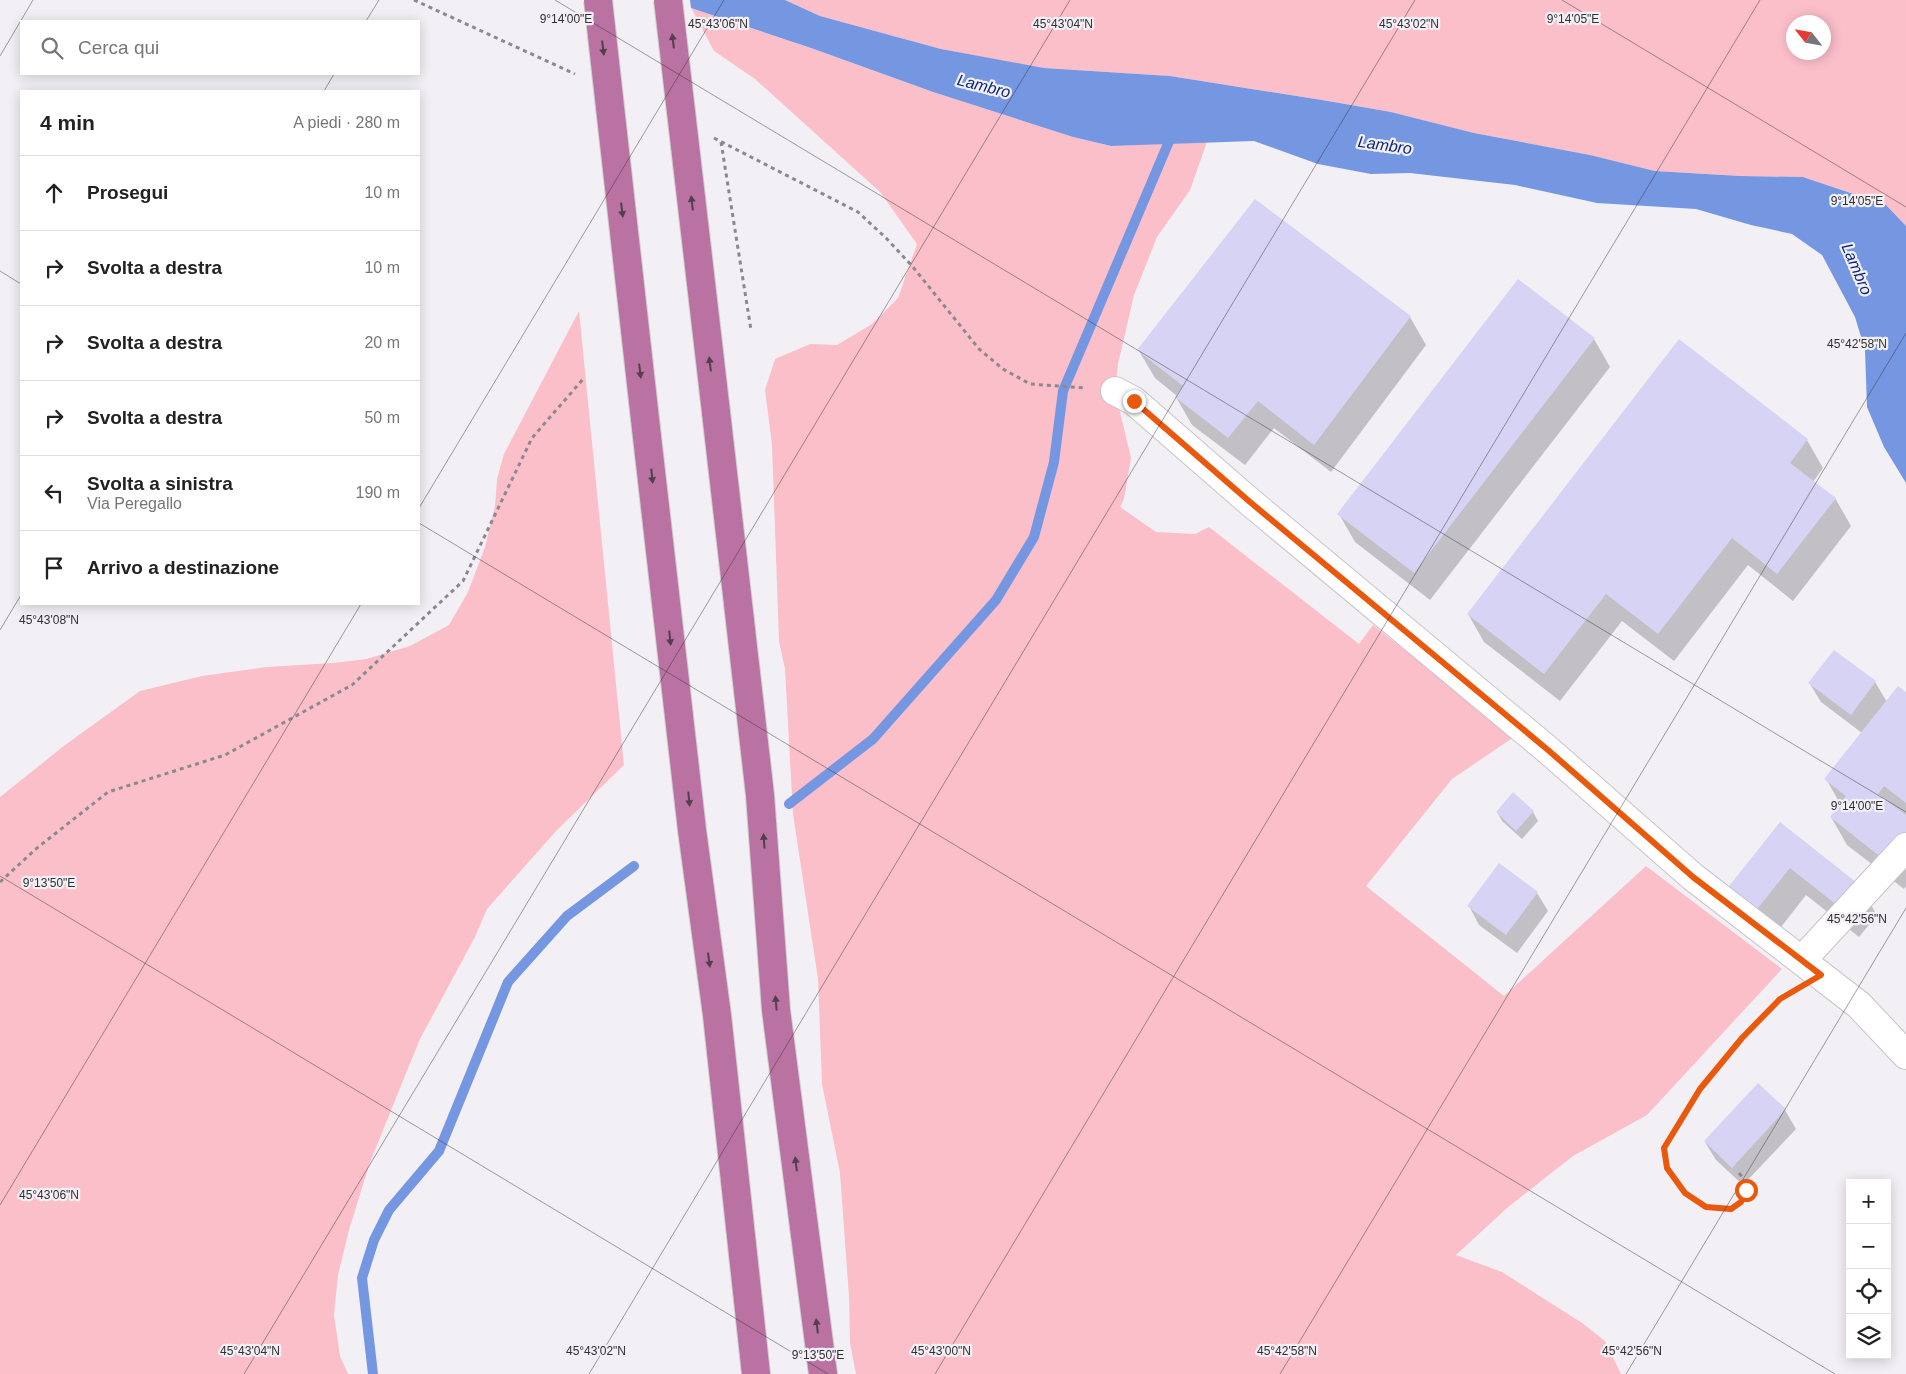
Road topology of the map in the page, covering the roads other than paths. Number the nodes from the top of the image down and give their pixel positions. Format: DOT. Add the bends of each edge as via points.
graph roads {
  1 [pos="598,0"];
  2 [pos="668,0"];
  3 [pos="1103,390"];
  4 [pos="1906,847"];
  5 [pos="1811,967"];
  6 [pos="1906,1055"];
  7 [pos="735,1187"];
  8 [pos="742,1374"];
  9 [pos="756,1374"];
  10 [pos="823,1374"];
  1 -- 7 [label="highway, one-way, bridge"];
  10 -- 2 [label="highway, one-way, bridge" via="776,1010 760,795"];
  3 -- 5 [label="street" via="1134,401 1693,877"];
  4 -- 5 [label="street"];
  5 -- 6 [label="street" via="1859,1005"];
  7 -- 8 [label="highway"];
  7 -- 9 [label="highway"];
}
